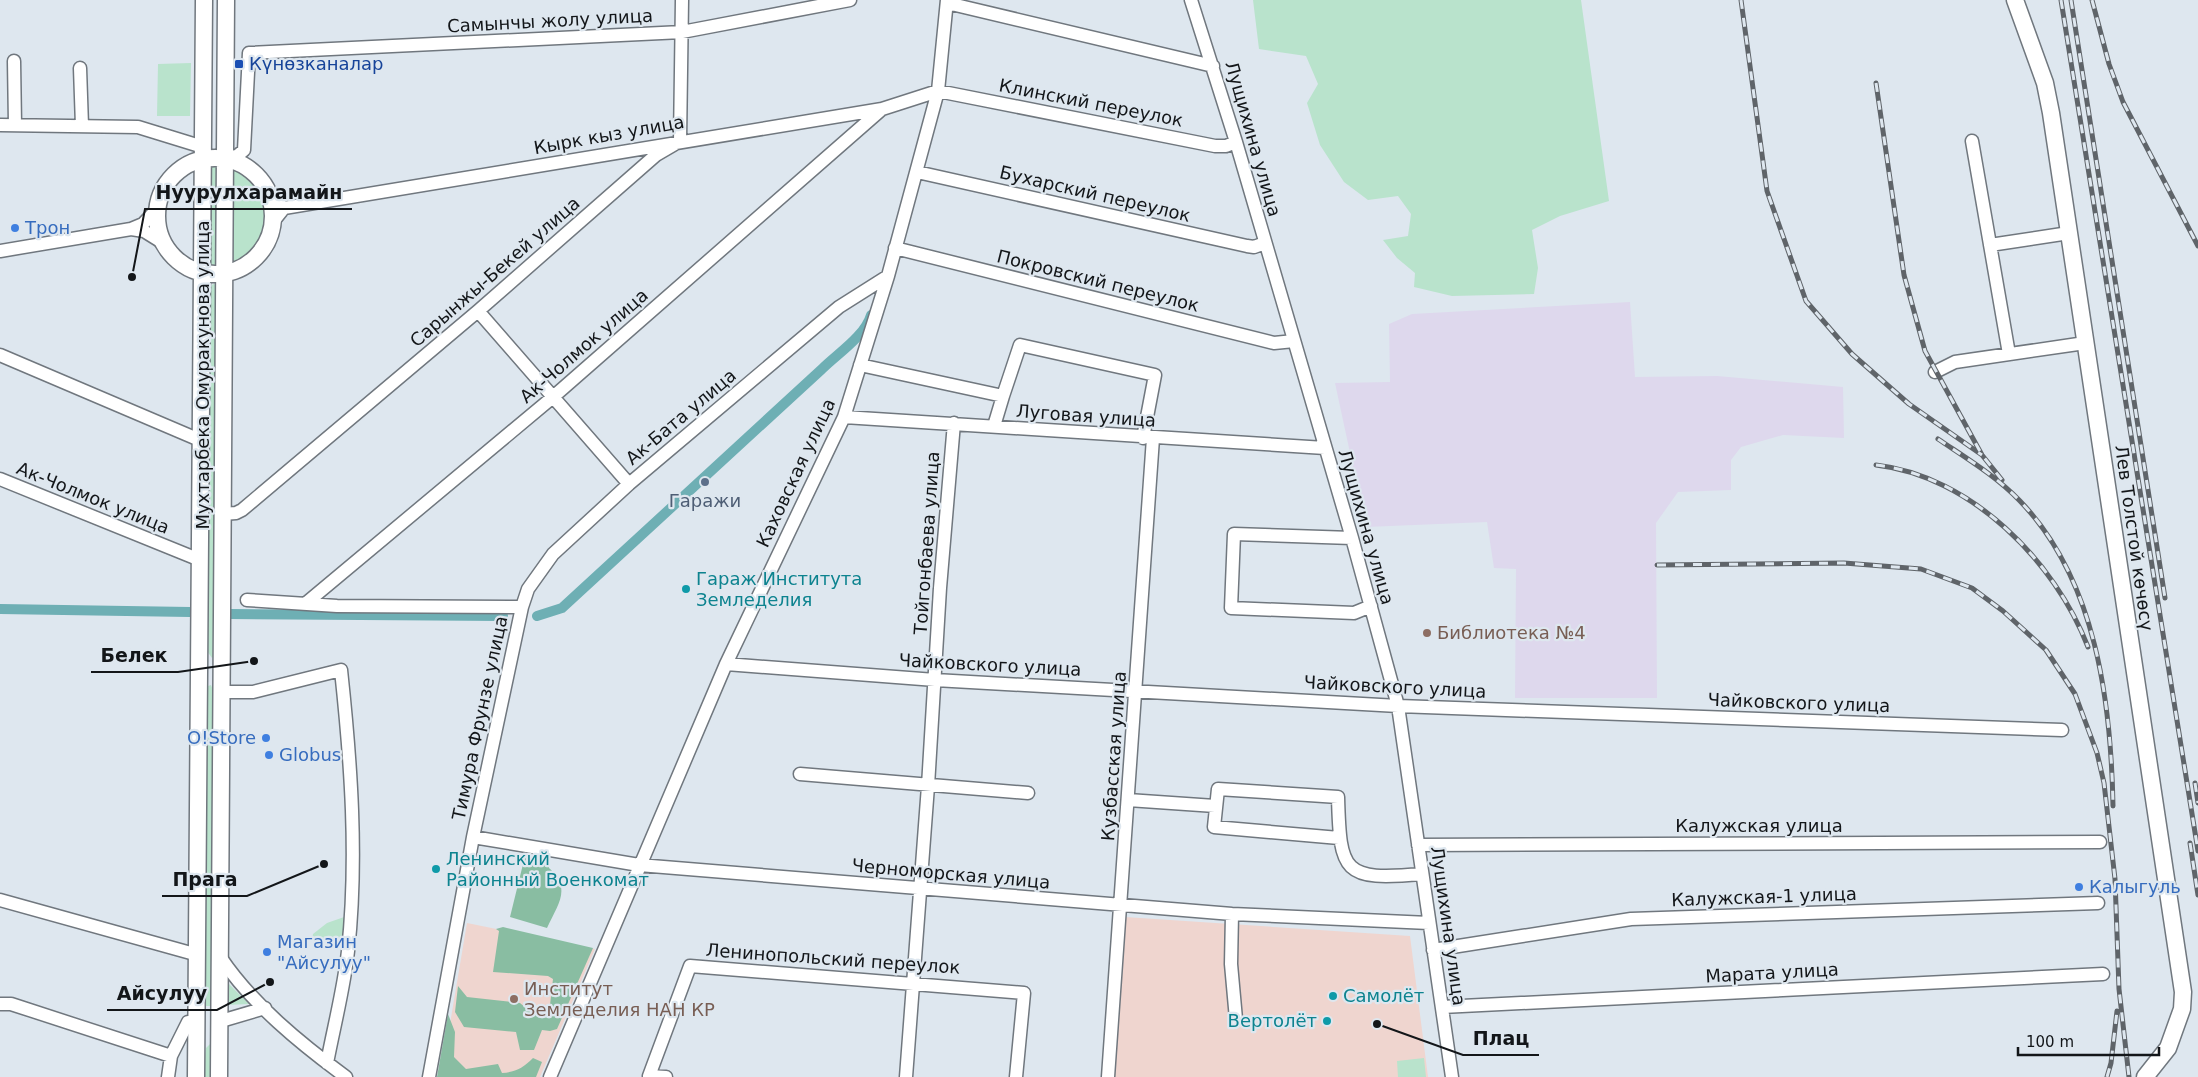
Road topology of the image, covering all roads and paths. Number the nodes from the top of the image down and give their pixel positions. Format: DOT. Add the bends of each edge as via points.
graph roads {
  1 [pos="204,0"];
  2 [pos="226,0"];
  3 [pos="682,0"];
  4 [pos="850,0"];
  5 [pos="1191,0"];
  6 [pos="2015,0"];
  7 [pos="947,1"];
  8 [pos="682,32"];
  9 [pos="14,61"];
  10 [pos="1214,66"];
  11 [pos="80,68"];
  12 [pos="938,91"];
  13 [pos="882,109"];
  14 [pos="0,125"];
  15 [pos="15,125"];
  16 [pos="82,126"];
  17 [pos="680,141"];
  18 [pos="1972,141"];
  19 [pos="1236,142"];
  20 [pos="203,153"];
  21 [pos="225,158"];
  22 [pos="917,172"];
  23 [pos="270,197"];
  24 [pos="158,208"];
  25 [pos="284,208"];
  26 [pos="272,223"];
  27 [pos="131,230"];
  28 [pos="2069,233"];
  29 [pos="1265,243"];
  30 [pos="165,244"];
  31 [pos="1990,246"];
  32 [pos="895,248"];
  33 [pos="0,251"];
  34 [pos="202,272"];
  35 [pos="224,273"];
  36 [pos="888,276"];
  37 [pos="478,311"];
  38 [pos="1294,341"];
  39 [pos="2085,343"];
  40 [pos="2009,354"];
  41 [pos="0,356"];
  42 [pos="860,365"];
  43 [pos="1936,372"];
  44 [pos="1003,396"];
  45 [pos="553,397"];
  46 [pos="844,417"];
  47 [pos="954,423"];
  48 [pos="994,426"];
  49 [pos="1148,438"];
  50 [pos="202,441"];
  51 [pos="1325,448"];
  52 [pos="0,480"];
  53 [pos="629,484"];
  54 [pos="222,514"];
  55 [pos="1352,538"];
  56 [pos="200,560"];
  57 [pos="246,600"];
  58 [pos="305,604"];
  59 [pos="1371,606"];
  60 [pos="522,607"];
  61 [pos="726,664"];
  62 [pos="935,680"];
  63 [pos="1136,691"];
  64 [pos="221,692"];
  65 [pos="1398,706"];
  66 [pos="2062,730"];
  67 [pos="800,774"];
  68 [pos="928,786"];
  69 [pos="1028,793"];
  70 [pos="1128,800"];
  71 [pos="1215,806"];
  72 [pos="473,837"];
  73 [pos="1339,838"];
  74 [pos="2100,842"];
  75 [pos="1418,845"];
  76 [pos="639,865"];
  77 [pos="1422,874"];
  78 [pos="920,890"];
  79 [pos="0,900"];
  80 [pos="2098,903"];
  81 [pos="1120,905"];
  82 [pos="1232,914"];
  83 [pos="1430,923"];
  84 [pos="1433,950"];
  85 [pos="198,955"];
  86 [pos="220,958"];
  87 [pos="2103,974"];
  88 [pos="914,982"];
  89 [pos="0,1004"];
  90 [pos="1442,1007"];
  91 [pos="265,1008"];
  92 [pos="1236,1019"];
  93 [pos="221,1021"];
  94 [pos="197,1022"];
  95 [pos="170,1056"];
  96 [pos="327,1063"];
  97 [pos="168,1077"];
  98 [pos="196,1077"];
  99 [pos="219,1077"];
  100 [pos="346,1077"];
  101 [pos="429,1077"];
  102 [pos="550,1077"];
  103 [pos="666,1077"];
  104 [pos="906,1077"];
  105 [pos="1016,1077"];
  106 [pos="1108,1077"];
  107 [pos="1452,1077"];
  108 [pos="2145,1077"];
  1 -- 20 [label="main road, Мухтарбека Омуракунова улица"];
  2 -- 21 [label="main road, Мухтарбека Омуракунова улица"];
  3 -- 8 [label="street"];
  4 -- 8 [label="street, Самынчы жолу улица"];
  5 -- 10 [label="street, Лущихина улица"];
  6 -- 28 [label="main road, Лев Толстой көчөсү" via="2045,83"];
  7 -- 10 [label="street"];
  7 -- 12 [label="street, Каховская улица"];
  8 -- 17 [label="street"];
  8 -- 21 [label="street, Самынчы жолу улица" via="249,53 244,150 237,156"];
  9 -- 15 [label="street"];
  10 -- 19 [label="street, Лущихина улица"];
  11 -- 16 [label="street"];
  12 -- 13 [label="street, Кырк кыз улица"];
  12 -- 19 [label="street, Клинский переулок" via="1215,146"];
  12 -- 22 [label="street, Каховская улица"];
  13 -- 17 [label="street, Кырк кыз улица"];
  13 -- 45 [label="street, Ак-Чолмок улица"];
  14 -- 15 [label="street"];
  15 -- 16 [label="street"];
  16 -- 20 [label="street" via="138,127"];
  17 -- 25 [label="street, Кырк кыз улица"];
  17 -- 37 [label="street, Сарынжы-Бекей улица" via="656,155"];
  18 -- 31 [label="street"];
  19 -- 29 [label="street, Лущихина улица"];
  20 -- 21 [label="main road"];
  20 -- 24 [label="main road" via="175,174 162,192"];
  20 -- 34 [label="main road, Мухтарбека Омуракунова улица"];
  21 -- 23 [label="main road" via="253,171"];
  21 -- 35 [label="main road, Мухтарбека Омуракунова улица"];
  22 -- 29 [label="street, Бухарский переулок" via="1246,246"];
  22 -- 32 [label="street, Каховская улица"];
  23 -- 25 [label="street"];
  23 -- 26 [label="main road"];
  24 -- 27 [label="street" via="143,224"];
  24 -- 30 [label="main road" via="158,224"];
  25 -- 26 [label="street"];
  26 -- 35 [label="main road" via="268,240 254,259"];
  27 -- 30 [label="street" via="144,231"];
  27 -- 33 [label="street"];
  28 -- 31 [label="street"];
  28 -- 39 [label="main road, Лев Толстой көчөсү"];
  29 -- 38 [label="street, Лущихина улица"];
  30 -- 34 [label="main road" via="181,262"];
  31 -- 40 [label="street"];
  32 -- 36 [label="street, Каховская улица"];
  32 -- 38 [label="street, Покровский переулок" via="1274,343"];
  34 -- 35 [label="main road"];
  34 -- 50 [label="main road, Мухтарбека Омуракунова улица"];
  35 -- 54 [label="main road, Мухтарбека Омуракунова улица"];
  36 -- 42 [label="street, Каховская улица"];
  36 -- 53 [label="street, Ак-Бата улица" via="839,307"];
  37 -- 45 [label="street"];
  37 -- 54 [label="street, Сарынжы-Бекей улица" via="242,510"];
  38 -- 51 [label="street, Лущихина улица"];
  39 -- 40 [label="street"];
  39 -- 108 [label="main road, Лев Толстой көчөсү" via="2183,992 2182,1009 2168,1048"];
  40 -- 43 [label="street" via="1955,362"];
  41 -- 50 [label="street"];
  42 -- 44 [label="street"];
  42 -- 46 [label="street, Каховская улица"];
  44 -- 48 [label="street"];
  44 -- 49 [label="street, Кузбасская улица" via="1020,345 1155,375"];
  45 -- 53 [label="street"];
  45 -- 58 [label="street, Ак-Чолмок улица"];
  46 -- 47 [label="street, Луговая улица"];
  46 -- 61 [label="street, Каховская улица"];
  47 -- 48 [label="street, Луговая улица"];
  47 -- 62 [label="street, Тойгонбаева улица"];
  48 -- 49 [label="street, Луговая улица"];
  49 -- 51 [label="street, Луговая улица"];
  49 -- 63 [label="street, Кузбасская улица"];
  50 -- 56 [label="main road, Мухтарбека Омуракунова улица"];
  51 -- 55 [label="street, Лущихина улица"];
  52 -- 56 [label="street, Ак-Чолмок улица"];
  53 -- 60 [label="street, Ак-Бата улица" via="553,554 528,589"];
  54 -- 64 [label="main road, Мухтарбека Омуракунова улица"];
  55 -- 59 [label="street, Лущихина улица"];
  55 -- 59 [label="street" via="1234,534 1231,608 1354,613"];
  56 -- 85 [label="main road, Мухтарбека Омуракунова улица"];
  57 -- 58 [label="street, Тимура Фрунзе улица"];
  58 -- 60 [label="street, Тимура Фрунзе улица"];
  59 -- 65 [label="street, Лущихина улица"];
  60 -- 72 [label="street, Тимура Фрунзе улица"];
  61 -- 62 [label="street, Чайковского улица"];
  61 -- 76 [label="street, Каховская улица"];
  62 -- 63 [label="street, Чайковского улица"];
  62 -- 68 [label="street, Тойгонбаева улица"];
  63 -- 65 [label="street, Чайковского улица"];
  63 -- 70 [label="street, Кузбасская улица"];
  64 -- 86 [label="main road, Мухтарбека Омуракунова улица"];
  64 -- 96 [label="street" via="252,692 341,670 349,746 353,843 348,951"];
  65 -- 66 [label="street, Чайковского улица"];
  65 -- 75 [label="street, Лущихина улица"];
  67 -- 68 [label="street"];
  68 -- 69 [label="street"];
  68 -- 78 [label="street, Тойгонбаева улица"];
  70 -- 71 [label="street"];
  70 -- 81 [label="street, Кузбасская улица"];
  71 -- 73 [label="street" via="1214,827"];
  71 -- 73 [label="street" via="1218,789 1338,796"];
  72 -- 76 [label="street, Черноморская улица"];
  72 -- 101 [label="street, Тимура Фрунзе улица"];
  73 -- 77 [label="street" via="1346,863 1356,871 1383,876"];
  74 -- 75 [label="street, Калужская улица"];
  75 -- 77 [label="street, Лущихина улица"];
  76 -- 78 [label="street, Черноморская улица"];
  76 -- 102 [label="street, Каховская улица"];
  77 -- 83 [label="street, Лущихина улица"];
  78 -- 81 [label="street, Черноморская улица"];
  78 -- 88 [label="street, Тойгонбаева улица"];
  79 -- 85 [label="street"];
  80 -- 84 [label="street, Калужская-1 улица" via="1631,919"];
  81 -- 82 [label="street, Черноморская улица"];
  81 -- 106 [label="street, Кузбасская улица"];
  82 -- 83 [label="street, Черноморская улица"];
  82 -- 92 [label="street" via="1231,964"];
  83 -- 84 [label="street, Лущихина улица"];
  84 -- 90 [label="street, Лущихина улица"];
  85 -- 94 [label="main road, Мухтарбека Омуракунова улица"];
  86 -- 91 [label="street"];
  86 -- 93 [label="main road, Мухтарбека Омуракунова улица"];
  87 -- 90 [label="street, Марата улица"];
  88 -- 103 [label="street, Ленинопольский переулок" via="690,966 649,1076"];
  88 -- 104 [label="street, Тойгонбаева улица"];
  88 -- 105 [label="street, Ленинопольский переулок" via="1024,992"];
  89 -- 95 [label="street" via="11,1004"];
  90 -- 107 [label="street, Лущихина улица"];
  91 -- 93 [label="street"];
  91 -- 96 [label="street"];
  93 -- 94 [label="main road"];
  93 -- 99 [label="main road, Мухтарбека Омуракунова улица"];
  94 -- 95 [label="street" via="188,1022"];
  94 -- 98 [label="main road, Мухтарбека Омуракунова улица"];
  95 -- 97 [label="street"];
  96 -- 100 [label="street"];
}
